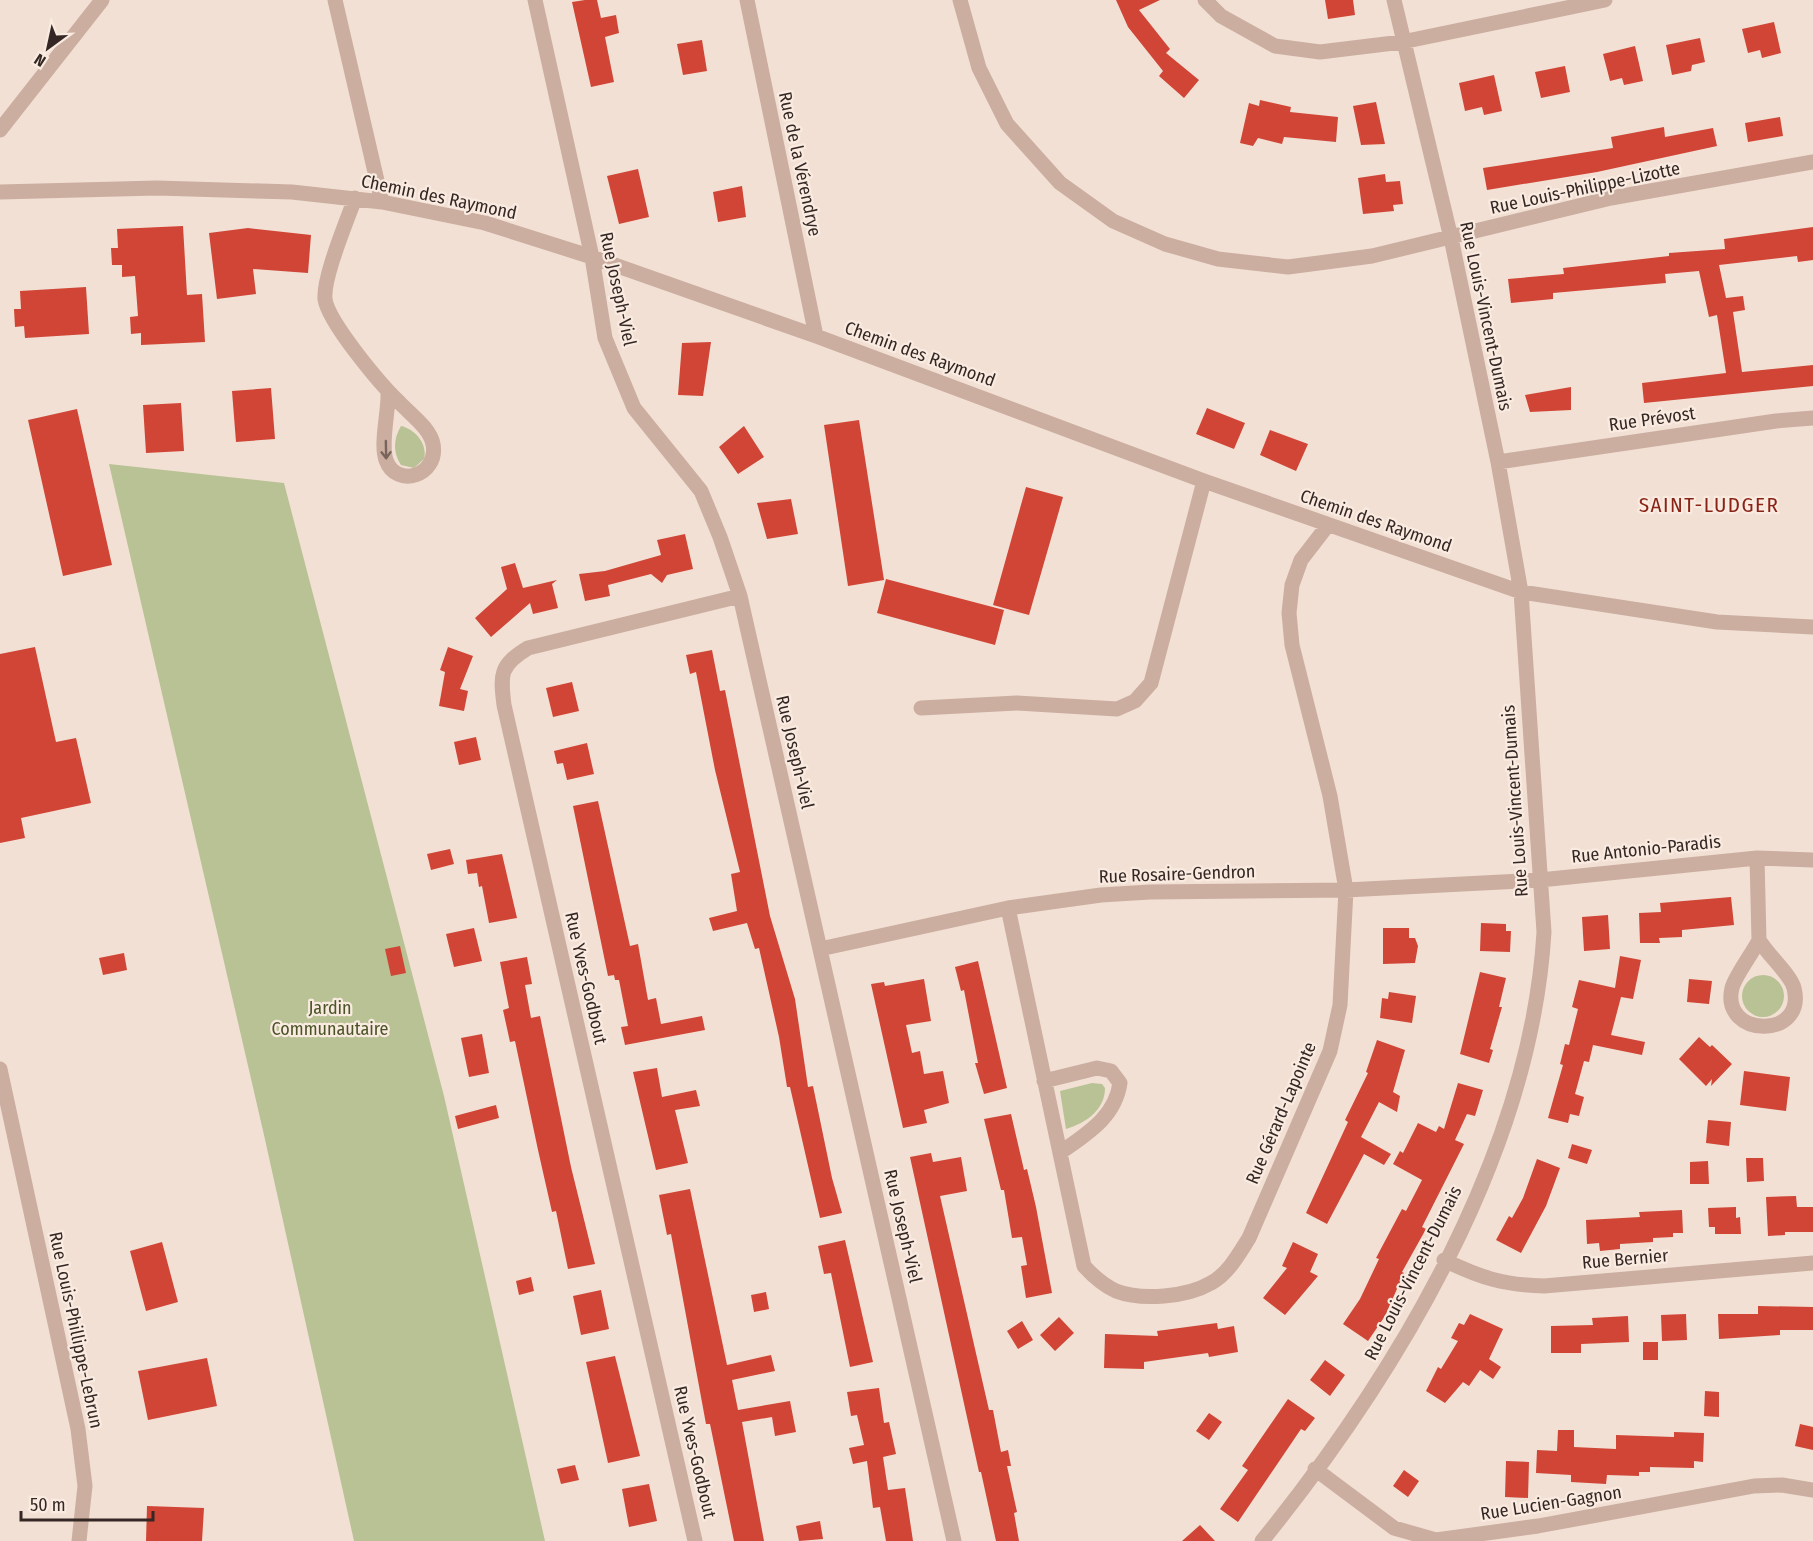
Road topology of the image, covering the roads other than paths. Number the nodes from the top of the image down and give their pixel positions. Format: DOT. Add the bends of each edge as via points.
graph roads {
  1 [pos="102,0"];
  2 [pos="335,0"];
  3 [pos="535,0"];
  4 [pos="747,0"];
  5 [pos="960,0"];
  6 [pos="1205,0"];
  7 [pos="1394,0"];
  8 [pos="1605,0"];
  9 [pos="1402,42"];
  10 [pos="0,130"];
  11 [pos="1813,162"];
  12 [pos="0,192"];
  13 [pos="355,198"];
  14 [pos="382,202"];
  15 [pos="1451,238"];
  16 [pos="592,257"];
  17 [pos="816,336"];
  18 [pos="388,392"];
  19 [pos="1813,418"];
  20 [pos="1498,462"];
  21 [pos="1204,481"];
  22 [pos="1328,525"];
  23 [pos="1521,592"];
  24 [pos="740,596"];
  25 [pos="1813,627"];
  26 [pos="921,708"];
  27 [pos="1757,858"];
  28 [pos="1813,860"];
  29 [pos="1540,880"];
  30 [pos="1346,890"];
  31 [pos="1008,908"];
  32 [pos="1759,940"];
  33 [pos="820,949"];
  34 [pos="0,1069"];
  35 [pos="1044,1082"];
  36 [pos="1060,1153"];
  37 [pos="1444,1260"];
  38 [pos="1813,1263"];
  39 [pos="1315,1469"];
  40 [pos="1813,1490"];
  41 [pos="79,1541"];
  42 [pos="695,1541"];
  43 [pos="954,1541"];
  44 [pos="1262,1541"];
  1 -- 10 [label="street"];
  2 -- 14 [label="street"];
  3 -- 16 [label="street, Rue Joseph-Viel"];
  4 -- 17 [label="street, Rue de la Vérendrye"];
  5 -- 15 [label="street, Rue Louis-Philippe-Lizotte" via="979,68 1007,124 1060,183 1113,221 1165,244 1218,259 1288,267 1372,256"];
  6 -- 9 [label="street" via="1221,16 1275,46 1320,52"];
  7 -- 9 [label="street, Rue Louis-Vincent-Dumais"];
  8 -- 9 [label="street"];
  9 -- 15 [label="street, Rue Louis-Vincent-Dumais"];
  11 -- 15 [label="street, Rue Louis-Philippe-Lizotte" via="1611,198"];
  12 -- 13 [label="street, Chemin des Raymond" via="236,189"];
  13 -- 14 [label="street, Chemin des Raymond"];
  13 -- 18 [label="street" via="325,299 344,335"];
  14 -- 16 [label="street, Chemin des Raymond" via="485,224"];
  15 -- 20 [label="street, Rue Louis-Vincent-Dumais"];
  16 -- 17 [label="street, Chemin des Raymond"];
  16 -- 24 [label="street, Rue Joseph-Viel" via="605,338 634,408 701,491"];
  17 -- 21 [label="street, Chemin des Raymond"];
  18 -- 18 [label="street, one-way" via="386,462 406,476 418,475 427,469 435,454 432,438"];
  19 -- 20 [label="street, Rue Prévost"];
  20 -- 23 [label="street, Rue Louis-Vincent-Dumais"];
  21 -- 22 [label="street, Chemin des Raymond"];
  21 -- 26 [label="street" via="1151,683 1135,701 1117,709 1017,703"];
  22 -- 23 [label="street, Chemin des Raymond"];
  22 -- 30 [label="street, Rue Gérard-Lapointe" via="1301,560 1292,585 1289,613 1292,645 1330,796"];
  23 -- 25 [label="street, Chemin des Raymond" via="1717,622"];
  23 -- 29 [label="street, Rue Louis-Vincent-Dumais"];
  24 -- 33 [label="street, Rue Joseph-Viel"];
  24 -- 42 [label="street, Rue Yves-Godbout" via="528,648 510,658 501,677 506,717"];
  27 -- 28 [label="street, Rue Antonio-Paradis"];
  27 -- 29 [label="street, Rue Antonio-Paradis"];
  27 -- 32 [label="street"];
  29 -- 30 [label="street, Rue Rosaire-Gendron"];
  29 -- 37 [label="street, Rue Louis-Vincent-Dumais" via="1544,932 1541,979 1521,1070 1500,1143"];
  30 -- 31 [label="street, Rue Rosaire-Gendron" via="1150,892 1058,899"];
  30 -- 36 [label="street, Rue Gérard-Lapointe" via="1340,1005 1330,1051 1249,1238 1230,1266 1212,1283 1182,1294 1143,1295 1117,1292 1098,1280 1084,1266 1077,1245"];
  31 -- 33 [label="street, Rue Rosaire-Gendron"];
  31 -- 35 [label="street, Rue Gérard-Lapointe"];
  32 -- 32 [label="street" via="1736,980 1732,1000 1742,1019 1761,1028 1781,1022 1795,996 1789,977"];
  33 -- 43 [label="street, Rue Joseph-Viel"];
  34 -- 41 [label="street, Rue Louis-Phillippe-Lebrun" via="78,1429 85,1486"];
  35 -- 36 [label="street, Rue Gérard-Lapointe"];
  35 -- 36 [label="street" via="1097,1068 1111,1071 1120,1083 1118,1098 1104,1118"];
  37 -- 38 [label="street, Rue Bernier" via="1481,1278 1512,1285 1544,1286"];
  37 -- 39 [label="street, Rue Louis-Vincent-Dumais" via="1380,1380"];
  39 -- 40 [label="street, Rue Lucien-Gagnon" via="1394,1528 1436,1540 1538,1526 1754,1486"];
  39 -- 44 [label="street, Rue Louis-Vincent-Dumais"];
}
